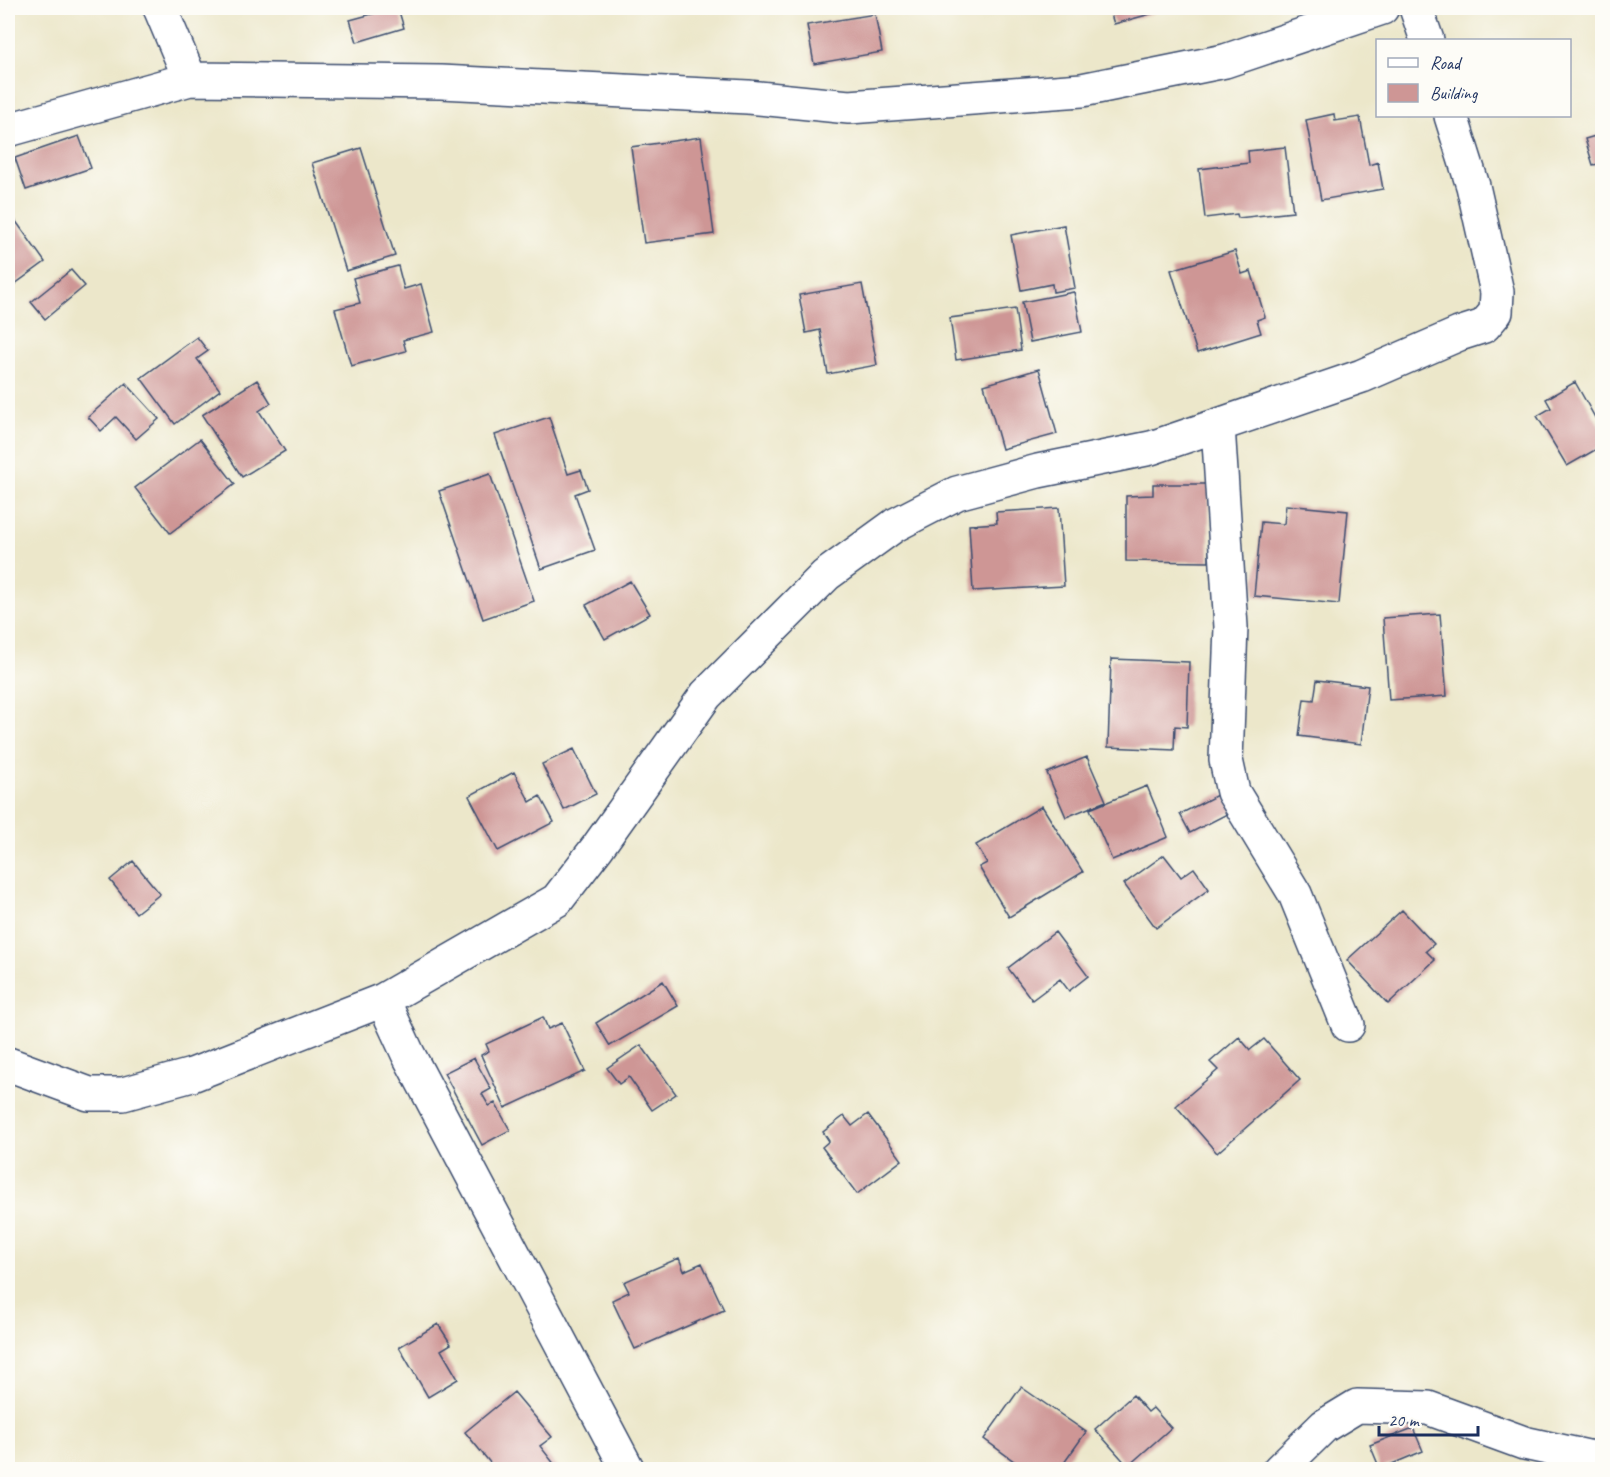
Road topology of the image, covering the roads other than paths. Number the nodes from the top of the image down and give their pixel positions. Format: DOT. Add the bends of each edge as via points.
graph roads {
  1 [pos="160,8"];
  2 [pos="1382,8"];
  3 [pos="1416,8"];
  4 [pos="1427,39"];
  5 [pos="190,79"];
  6 [pos="1451,117"];
  7 [pos="8,130"];
  8 [pos="1218,426"];
  9 [pos="383,1000"];
  10 [pos="1348,1025"];
  11 [pos="8,1064"];
  12 [pos="1602,1460"];
  13 [pos="628,1470"];
  14 [pos="1279,1470"];
  1 -- 5 [label="street"];
  2 -- 5 [label="street" via="1225,61 1082,90 849,107 748,97 441,82"];
  3 -- 4 [label="street"];
  5 -- 7 [label="street"];
  6 -- 8 [label="street" via="1473,186 1497,292 1496,312 1484,326 1362,376"];
  8 -- 9 [label="street" via="1151,448 1038,471 957,493 895,525 826,575 706,695 557,900"];
  8 -- 10 [label="street" via="1231,627 1226,760 1233,792 1294,894"];
  9 -- 11 [label="street" via="192,1075 123,1094 89,1094"];
  9 -- 13 [label="street"];
  12 -- 14 [label="street" via="1524,1443 1428,1408 1357,1406 1324,1426"];
}
